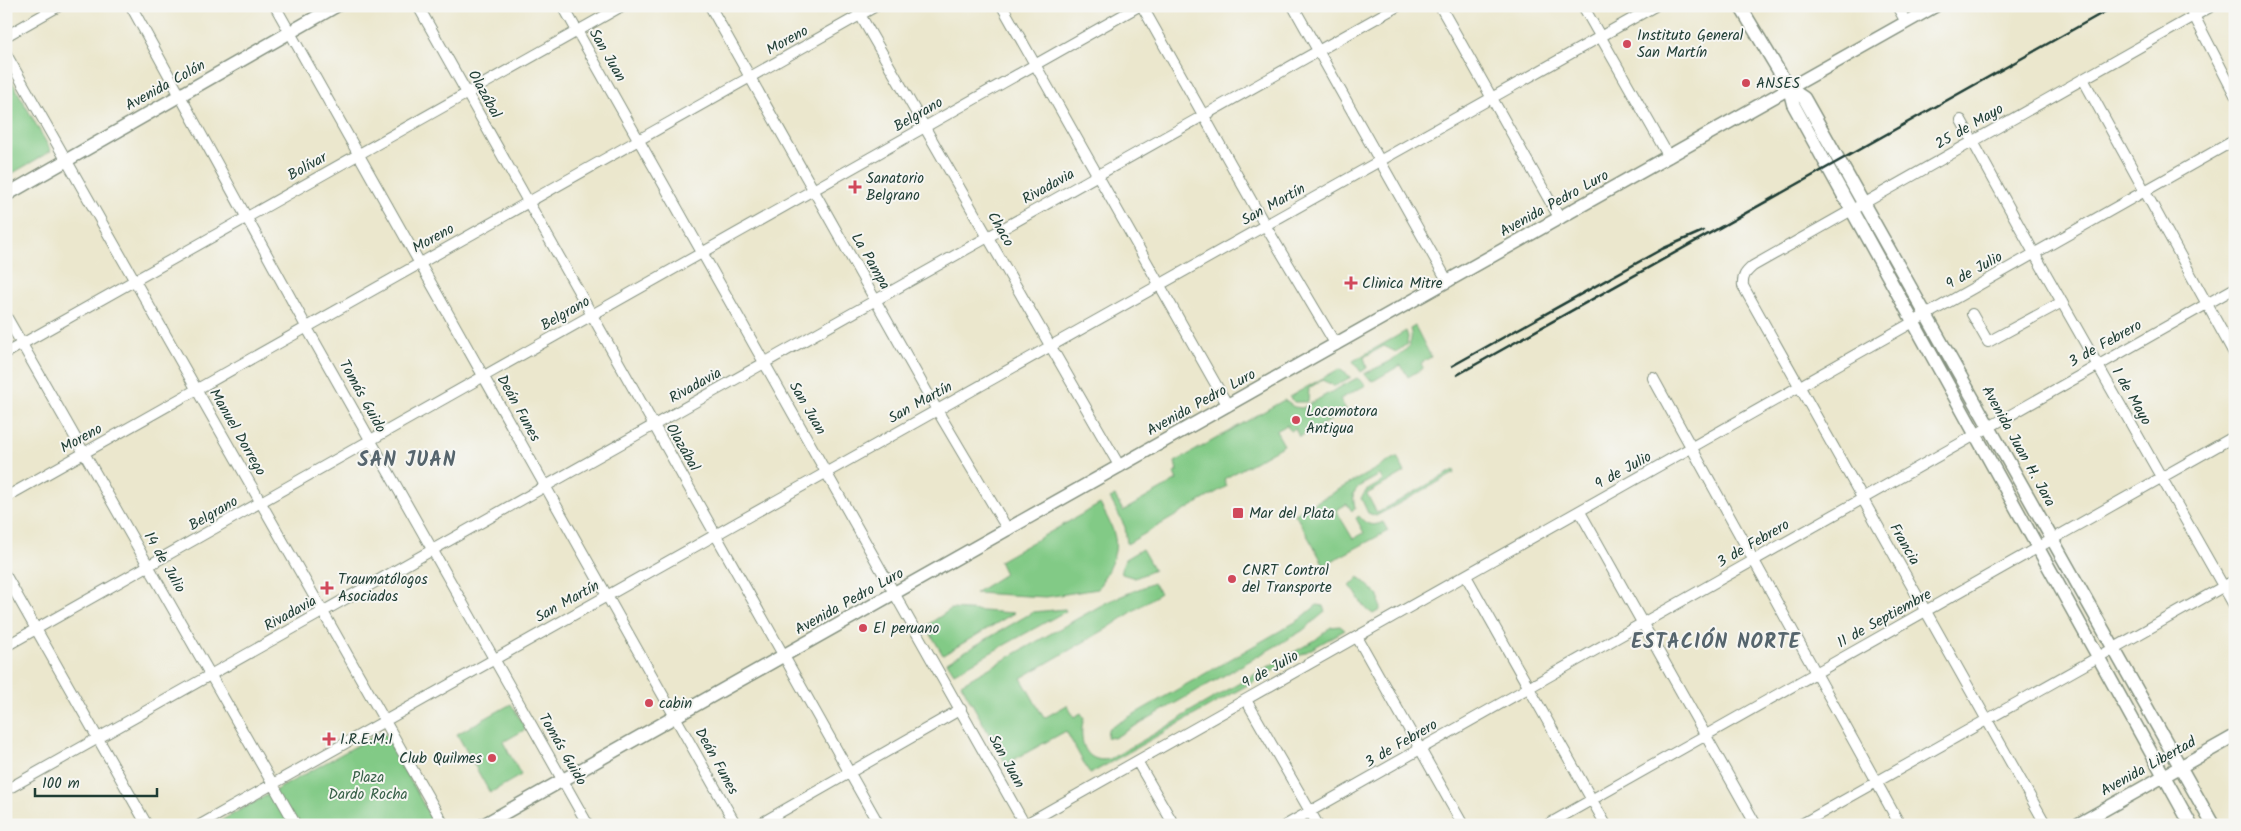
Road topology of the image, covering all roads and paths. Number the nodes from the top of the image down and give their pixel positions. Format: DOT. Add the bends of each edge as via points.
graph roads {
  1 [pos="59,6"];
  2 [pos="131,6"];
  3 [pos="275,6"];
  4 [pos="336,6"];
  5 [pos="418,6"];
  6 [pos="563,6"];
  7 [pos="622,6"];
  8 [pos="710,6"];
  9 [pos="876,6"];
  10 [pos="1002,6"];
  11 [pos="1140,6"];
  12 [pos="1293,6"];
  13 [pos="1398,6"];
  14 [pos="1440,6"];
  15 [pos="1583,6"];
  16 [pos="1655,6"];
  17 [pos="1740,6"];
  18 [pos="1897,6"];
  19 [pos="1935,6"];
  20 [pos="2189,6"];
  21 [pos="2212,6"];
  22 [pos="857,11"];
  23 [pos="2195,16"];
  24 [pos="1906,22"];
  25 [pos="577,31"];
  26 [pos="290,33"];
  27 [pos="6,36"];
  28 [pos="1601,37"];
  29 [pos="1318,51"];
  30 [pos="6,54"];
  31 [pos="1035,65"];
  32 [pos="750,78"];
  33 [pos="2083,79"];
  34 [pos="1789,88"];
  35 [pos="467,93"];
  36 [pos="181,95"];
  37 [pos="2235,95"];
  38 [pos="1492,98"];
  39 [pos="1204,116"];
  40 [pos="1961,120"];
  41 [pos="925,127"];
  42 [pos="639,140"];
  43 [pos="2235,140"];
  44 [pos="1973,141"];
  45 [pos="358,155"];
  46 [pos="1669,157"];
  47 [pos="67,159"];
  48 [pos="1380,161"];
  49 [pos="1097,176"];
  50 [pos="813,191"];
  51 [pos="2145,191"];
  52 [pos="8,193"];
  53 [pos="528,202"];
  54 [pos="1864,204"];
  55 [pos="1852,210"];
  56 [pos="246,217"];
  57 [pos="1560,218"];
  58 [pos="1265,226"];
  59 [pos="988,237"];
  60 [pos="703,253"];
  61 [pos="2034,253"];
  62 [pos="419,263"];
  63 [pos="1744,276"];
  64 [pos="134,280"];
  65 [pos="1448,282"];
  66 [pos="1159,286"];
  67 [pos="2235,288"];
  68 [pos="876,301"];
  69 [pos="2062,302"];
  70 [pos="2207,304"];
  71 [pos="1926,314"];
  72 [pos="1972,314"];
  73 [pos="6,316"];
  74 [pos="591,316"];
  75 [pos="1914,321"];
  76 [pos="307,328"];
  77 [pos="22,344"];
  78 [pos="1336,345"];
  79 [pos="1051,346"];
  80 [pos="6,352"];
  81 [pos="2235,355"];
  82 [pos="765,363"];
  83 [pos="2098,365"];
  84 [pos="484,377"];
  85 [pos="1653,378"];
  86 [pos="1800,386"];
  87 [pos="197,390"];
  88 [pos="1228,406"];
  89 [pos="937,410"];
  90 [pos="654,426"];
  91 [pos="1989,426"];
  92 [pos="1975,433"];
  93 [pos="2235,436"];
  94 [pos="370,441"];
  95 [pos="1692,448"];
  96 [pos="85,453"];
  97 [pos="1120,467"];
  98 [pos="827,472"];
  99 [pos="2161,478"];
  100 [pos="546,486"];
  101 [pos="6,497"];
  102 [pos="1862,498"];
  103 [pos="262,502"];
  104 [pos="1580,512"];
  105 [pos="1008,530"];
  106 [pos="716,535"];
  107 [pos="2053,539"];
  108 [pos="2038,547"];
  109 [pos="432,550"];
  110 [pos="1752,560"];
  111 [pos="150,566"];
  112 [pos="6,576"];
  113 [pos="1466,576"];
  114 [pos="2235,580"];
  115 [pos="2223,586"];
  116 [pos="896,593"];
  117 [pos="607,596"];
  118 [pos="2235,607"];
  119 [pos="1926,611"];
  120 [pos="323,612"];
  121 [pos="1642,623"];
  122 [pos="36,630"];
  123 [pos="1357,637"];
  124 [pos="6,646"];
  125 [pos="2114,648"];
  126 [pos="785,656"];
  127 [pos="2098,656"];
  128 [pos="494,659"];
  129 [pos="1816,673"];
  130 [pos="211,675"];
  131 [pos="1529,688"];
  132 [pos="1246,700"];
  133 [pos="961,709"];
  134 [pos="675,717"];
  135 [pos="385,720"];
  136 [pos="1986,720"];
  137 [pos="1706,735"];
  138 [pos="2235,736"];
  139 [pos="98,738"];
  140 [pos="1420,749"];
  141 [pos="1137,761"];
  142 [pos="2180,766"];
  143 [pos="849,773"];
  144 [pos="2164,776"];
  145 [pos="563,780"];
  146 [pos="1876,782"];
  147 [pos="273,784"];
  148 [pos="6,790"];
  149 [pos="1592,800"];
  150 [pos="1310,811"];
  151 [pos="147,825"];
  152 [pos="200,825"];
  153 [pos="296,825"];
  154 [pos="444,825"];
  155 [pos="483,825"];
  156 [pos="588,825"];
  157 [pos="736,825"];
  158 [pos="758,825"];
  159 [pos="879,825"];
  160 [pos="1025,825"];
  161 [pos="1174,825"];
  162 [pos="1286,825"];
  163 [pos="1318,825"];
  164 [pos="1463,825"];
  165 [pos="1547,825"];
  166 [pos="1606,825"];
  167 [pos="1756,825"];
  168 [pos="1800,825"];
  169 [pos="1900,825"];
  170 [pos="2046,825"];
  171 [pos="2077,825"];
  172 [pos="2192,825"];
  173 [pos="2213,825"];
  1 -- 27 [label="street"];
  2 -- 36 [label="street, Tomás Guido"];
  3 -- 26 [label="street, Deán Funes"];
  4 -- 26 [label="main road, Avenida Colón"];
  5 -- 35 [label="street, Olazábal"];
  6 -- 25 [label="street, San Juan"];
  7 -- 25 [label="street, Bolívar"];
  8 -- 32 [label="street, La Pampa"];
  9 -- 22 [label="street, Moreno"];
  10 -- 31 [label="street"];
  11 -- 31 [label="street, Belgrano"];
  11 -- 39 [label="street"];
  12 -- 29 [label="street"];
  13 -- 29 [label="street, Rivadavia"];
  14 -- 38 [label="street"];
  15 -- 28 [label="street"];
  16 -- 28 [label="street, San Martín"];
  17 -- 34 [label="main road, Avenida Juan H. Jara"];
  18 -- 24 [label="street"];
  19 -- 24 [label="main road, Avenida Pedro Luro"];
  20 -- 23 [label="street"];
  21 -- 23 [label="street, 25 de Mayo"];
  22 -- 32 [label="street, Moreno"];
  22 -- 41 [label="street, Chaco"];
  23 -- 33 [label="street, 25 de Mayo"];
  23 -- 37 [label="street"];
  24 -- 34 [label="main road, Avenida Pedro Luro"];
  25 -- 35 [label="street, Bolívar"];
  25 -- 42 [label="street, San Juan"];
  26 -- 36 [label="main road, Avenida Colón"];
  26 -- 45 [label="street, Deán Funes"];
  28 -- 38 [label="street, San Martín"];
  28 -- 46 [label="street"];
  29 -- 39 [label="street, Rivadavia"];
  29 -- 48 [label="street"];
  30 -- 47 [label="street, Manuel Dorrego"];
  31 -- 41 [label="street, Belgrano"];
  31 -- 49 [label="street"];
  32 -- 42 [label="street, Moreno"];
  32 -- 50 [label="street, La Pampa"];
  33 -- 44 [label="street, 25 de Mayo"];
  33 -- 51 [label="street"];
  34 -- 46 [label="main road, Avenida Pedro Luro"];
  34 -- 54 [label="main road, Avenida Juan H. Jara" via="1804,98"];
  34 -- 55 [label="main road, Avenida Juan H. Jara" via="1793,104"];
  35 -- 45 [label="street, Bolívar"];
  35 -- 53 [label="street, Olazábal"];
  36 -- 47 [label="main road, Avenida Colón"];
  36 -- 56 [label="street, Tomás Guido"];
  38 -- 48 [label="street, San Martín"];
  38 -- 57 [label="street"];
  39 -- 49 [label="street, Rivadavia"];
  39 -- 58 [label="street"];
  40 -- 44 [label="street, 1 de Mayo"];
  41 -- 50 [label="street, Belgrano"];
  41 -- 59 [label="street, Chaco"];
  42 -- 53 [label="street, Moreno"];
  42 -- 60 [label="street, San Juan"];
  43 -- 51 [label="street, 9 de Julio"];
  44 -- 54 [label="street, 25 de Mayo"];
  44 -- 61 [label="street, 1 de Mayo"];
  45 -- 56 [label="street, Bolívar"];
  45 -- 62 [label="street, Deán Funes"];
  46 -- 57 [label="main road, Avenida Pedro Luro"];
  47 -- 52 [label="main road, Avenida Colón"];
  47 -- 64 [label="street, Manuel Dorrego"];
  48 -- 58 [label="street, San Martín"];
  48 -- 65 [label="street"];
  49 -- 59 [label="street, Rivadavia"];
  49 -- 66 [label="street"];
  50 -- 60 [label="street, Belgrano"];
  50 -- 68 [label="street, La Pampa"];
  51 -- 61 [label="street, 9 de Julio"];
  51 -- 70 [label="street"];
  53 -- 62 [label="street, Moreno"];
  53 -- 74 [label="street, Olazábal"];
  54 -- 55 [label="street, 25 de Mayo"];
  54 -- 71 [label="main road, Avenida Juan H. Jara"];
  55 -- 63 [label="street, 25 de Mayo" via="1753,266"];
  55 -- 75 [label="main road, Avenida Juan H. Jara"];
  56 -- 64 [label="street, Bolívar"];
  56 -- 76 [label="street, Tomás Guido"];
  57 -- 65 [label="main road, Avenida Pedro Luro"];
  58 -- 66 [label="street, San Martín"];
  58 -- 78 [label="street"];
  59 -- 68 [label="street, Rivadavia"];
  59 -- 79 [label="street, Chaco"];
  60 -- 74 [label="street, Belgrano"];
  60 -- 82 [label="street, San Juan"];
  61 -- 69 [label="street, 1 de Mayo"];
  61 -- 71 [label="street, 9 de Julio"];
  62 -- 76 [label="street, Moreno"];
  62 -- 84 [label="street, Deán Funes"];
  63 -- 86 [label="street, Francia" via="1743,286"];
  64 -- 77 [label="street, Bolívar"];
  64 -- 87 [label="street, Manuel Dorrego"];
  65 -- 78 [label="main road, Avenida Pedro Luro"];
  66 -- 79 [label="street, San Martín"];
  66 -- 88 [label="street"];
  67 -- 70 [label="street, 3 de Febrero"];
  68 -- 82 [label="street, Rivadavia"];
  68 -- 89 [label="street, La Pampa"];
  69 -- 72 [label="street" via="1988,342"];
  69 -- 83 [label="street, 1 de Mayo"];
  70 -- 81 [label="street"];
  70 -- 83 [label="street, 3 de Febrero"];
  71 -- 75 [label="street, 9 de Julio"];
  71 -- 91 [label="main road, Avenida Juan H. Jara"];
  73 -- 77 [label="street, 14 de Julio"];
  74 -- 84 [label="street, Belgrano"];
  74 -- 90 [label="street, Olazábal"];
  75 -- 86 [label="street, 9 de Julio"];
  75 -- 92 [label="main road, Avenida Juan H. Jara"];
  76 -- 87 [label="street, Moreno"];
  76 -- 94 [label="street, Tomás Guido"];
  77 -- 80 [label="street, Bolívar"];
  77 -- 96 [label="street, 14 de Julio"];
  78 -- 88 [label="main road, Avenida Pedro Luro"];
  79 -- 89 [label="street, San Martín"];
  79 -- 97 [label="street, Chaco"];
  82 -- 90 [label="street, Rivadavia"];
  82 -- 98 [label="street, San Juan"];
  83 -- 91 [label="street, 3 de Febrero"];
  83 -- 99 [label="street, 1 de Mayo"];
  84 -- 94 [label="street, Belgrano"];
  84 -- 100 [label="street, Deán Funes"];
  85 -- 95 [label="street"];
  86 -- 95 [label="street, 9 de Julio"];
  86 -- 102 [label="street, Francia"];
  87 -- 96 [label="street, Moreno"];
  87 -- 103 [label="street, Manuel Dorrego"];
  88 -- 97 [label="main road, Avenida Pedro Luro"];
  89 -- 98 [label="street, San Martín"];
  89 -- 105 [label="street, La Pampa"];
  90 -- 100 [label="street, Rivadavia"];
  90 -- 106 [label="street, Olazábal"];
  91 -- 92 [label="street, 3 de Febrero"];
  91 -- 107 [label="main road, Avenida Juan H. Jara"];
  92 -- 102 [label="street, 3 de Febrero"];
  92 -- 108 [label="main road, Avenida Juan H. Jara"];
  93 -- 99 [label="street, 11 de Septiembre"];
  94 -- 103 [label="street, Belgrano"];
  94 -- 109 [label="street, Tomás Guido"];
  95 -- 104 [label="street, 9 de Julio"];
  95 -- 110 [label="street"];
  96 -- 101 [label="street, Moreno"];
  96 -- 111 [label="street, 14 de Julio"];
  97 -- 105 [label="main road, Avenida Pedro Luro"];
  98 -- 106 [label="street, San Martín"];
  98 -- 116 [label="street, San Juan"];
  99 -- 107 [label="street, 11 de Septiembre"];
  99 -- 115 [label="street, 1 de Mayo"];
  100 -- 109 [label="street, Rivadavia"];
  100 -- 117 [label="street, Deán Funes"];
  102 -- 110 [label="street, 3 de Febrero"];
  102 -- 119 [label="street, Francia"];
  103 -- 111 [label="street, Belgrano"];
  103 -- 120 [label="street, Manuel Dorrego"];
  104 -- 113 [label="street, 9 de Julio"];
  104 -- 121 [label="street"];
  105 -- 116 [label="main road, Avenida Pedro Luro"];
  106 -- 117 [label="street, San Martín"];
  106 -- 126 [label="street, Olazábal"];
  107 -- 108 [label="street, 11 de Septiembre"];
  107 -- 125 [label="main road, Avenida Juan H. Jara"];
  108 -- 119 [label="street, 11 de Septiembre"];
  108 -- 127 [label="main road, Avenida Juan H. Jara"];
  109 -- 120 [label="street, Rivadavia"];
  109 -- 128 [label="street, Tomás Guido"];
  110 -- 121 [label="street, 3 de Febrero"];
  110 -- 129 [label="street"];
  111 -- 122 [label="street, Belgrano"];
  111 -- 130 [label="street, 14 de Julio"];
  112 -- 122 [label="street"];
  113 -- 123 [label="street, 9 de Julio"];
  113 -- 131 [label="street"];
  114 -- 115 [label="street"];
  115 -- 118 [label="street, 1 de Mayo"];
  115 -- 125 [label="street"];
  116 -- 126 [label="main road, Avenida Pedro Luro"];
  116 -- 133 [label="street, San Juan"];
  117 -- 128 [label="street, San Martín"];
  117 -- 134 [label="street, Deán Funes"];
  119 -- 129 [label="street, 11 de Septiembre"];
  119 -- 136 [label="street, Francia"];
  120 -- 130 [label="street, Rivadavia"];
  120 -- 135 [label="street, Manuel Dorrego"];
  121 -- 131 [label="street, 3 de Febrero"];
  121 -- 137 [label="street"];
  122 -- 124 [label="street, Belgrano"];
  122 -- 139 [label="street"];
  123 -- 132 [label="street, 9 de Julio"];
  123 -- 140 [label="street"];
  125 -- 127 [label="street"];
  125 -- 142 [label="main road, Avenida Juan H. Jara"];
  126 -- 134 [label="main road, Avenida Pedro Luro"];
  126 -- 143 [label="street, Olazábal"];
  127 -- 136 [label="street"];
  127 -- 144 [label="main road, Avenida Juan H. Jara"];
  128 -- 135 [label="street, San Martín"];
  128 -- 145 [label="street, Tomás Guido"];
  129 -- 137 [label="street, 11 de Septiembre"];
  129 -- 146 [label="street"];
  130 -- 139 [label="street, Rivadavia"];
  130 -- 147 [label="street, 14 de Julio"];
  131 -- 140 [label="street, 3 de Febrero"];
  131 -- 149 [label="street"];
  132 -- 141 [label="street, 9 de Julio"];
  132 -- 150 [label="street"];
  133 -- 143 [label="street"];
  133 -- 160 [label="street, San Juan"];
  134 -- 145 [label="main road, Avenida Pedro Luro"];
  134 -- 157 [label="street, Deán Funes"];
  135 -- 147 [label="street, San Martín"];
  135 -- 154 [label="street, Manuel Dorrego"];
  136 -- 146 [label="street"];
  136 -- 170 [label="street, Francia"];
  137 -- 149 [label="street, 11 de Septiembre"];
  137 -- 167 [label="street"];
  138 -- 142 [label="main road, Avenida Libertad"];
  139 -- 148 [label="street, Rivadavia"];
  139 -- 151 [label="street"];
  140 -- 150 [label="street, 3 de Febrero"];
  140 -- 164 [label="street"];
  141 -- 160 [label="street, 9 de Julio"];
  141 -- 161 [label="street"];
  142 -- 144 [label="main road, Avenida Libertad"];
  142 -- 173 [label="main road, Avenida Juan H. Jara"];
  143 -- 158 [label="street"];
  143 -- 159 [label="street, Olazábal"];
  144 -- 171 [label="main road, Avenida Libertad"];
  144 -- 172 [label="main road, Avenida Juan H. Jara"];
  145 -- 155 [label="main road, Avenida Pedro Luro"];
  145 -- 156 [label="street, Tomás Guido"];
  146 -- 168 [label="street"];
  146 -- 169 [label="street"];
  147 -- 152 [label="street, San Martín"];
  147 -- 153 [label="street, 14 de Julio"];
  149 -- 165 [label="street, 11 de Septiembre"];
  149 -- 166 [label="street"];
  150 -- 162 [label="street, 3 de Febrero"];
  150 -- 163 [label="street"];
}
